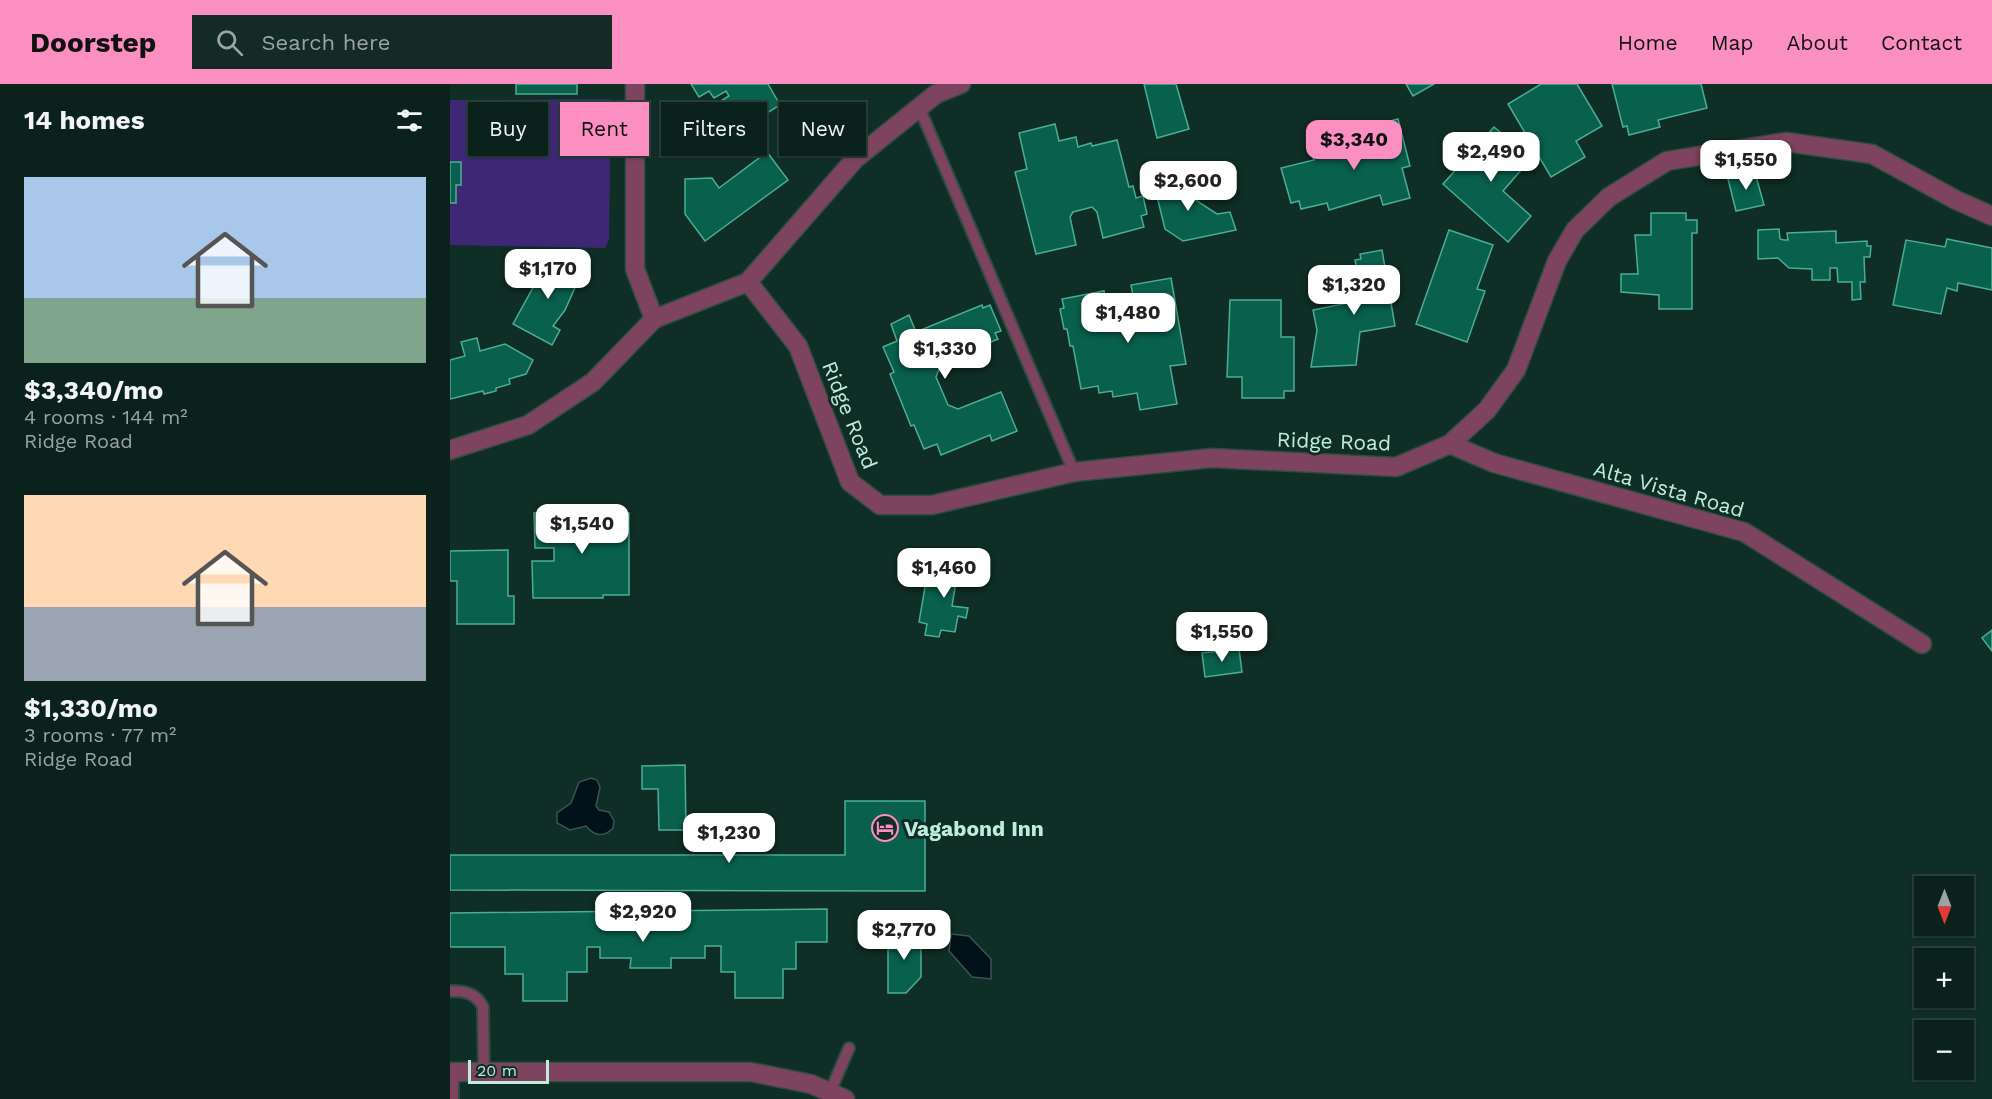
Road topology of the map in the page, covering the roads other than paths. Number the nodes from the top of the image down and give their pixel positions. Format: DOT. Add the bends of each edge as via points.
graph roads {
  1 [pos="634,84"];
  2 [pos="961,84"];
  3 [pos="919,107"];
  4 [pos="1992,216"];
  5 [pos="748,282"];
  6 [pos="654,320"];
  7 [pos="1450,444"];
  8 [pos="450,450"];
  9 [pos="1074,472"];
  10 [pos="1922,645"];
  11 [pos="450,991"];
  12 [pos="849,1048"];
  13 [pos="451,1072"];
  14 [pos="484,1072"];
  15 [pos="837,1096"];
  16 [pos="453,1099"];
  1 -- 6 [label="street" via="636,269"];
  2 -- 3 [label="street" via="936,94"];
  3 -- 5 [label="street" via="855,159"];
  3 -- 9 [label="lane"];
  4 -- 7 [label="street, Ridge Road" via="1872,154 1786,142 1667,161 1609,197 1575,230 1557,261 1516,370 1487,410"];
  5 -- 6 [label="street"];
  5 -- 9 [label="street, Ridge Road" via="798,346 850,482 880,506 932,506"];
  6 -- 8 [label="street" via="592,382 528,425"];
  7 -- 9 [label="street, Ridge Road" via="1396,467 1212,458"];
  7 -- 10 [label="street, Alta Vista Road" via="1494,463 1744,532"];
  11 -- 14 [label="lane" via="468,992 483,1007"];
  12 -- 15 [label="lane"];
  13 -- 14 [label="street"];
  13 -- 16 [label="lane"];
  14 -- 15 [label="street" via="751,1072 811,1084"];
}
